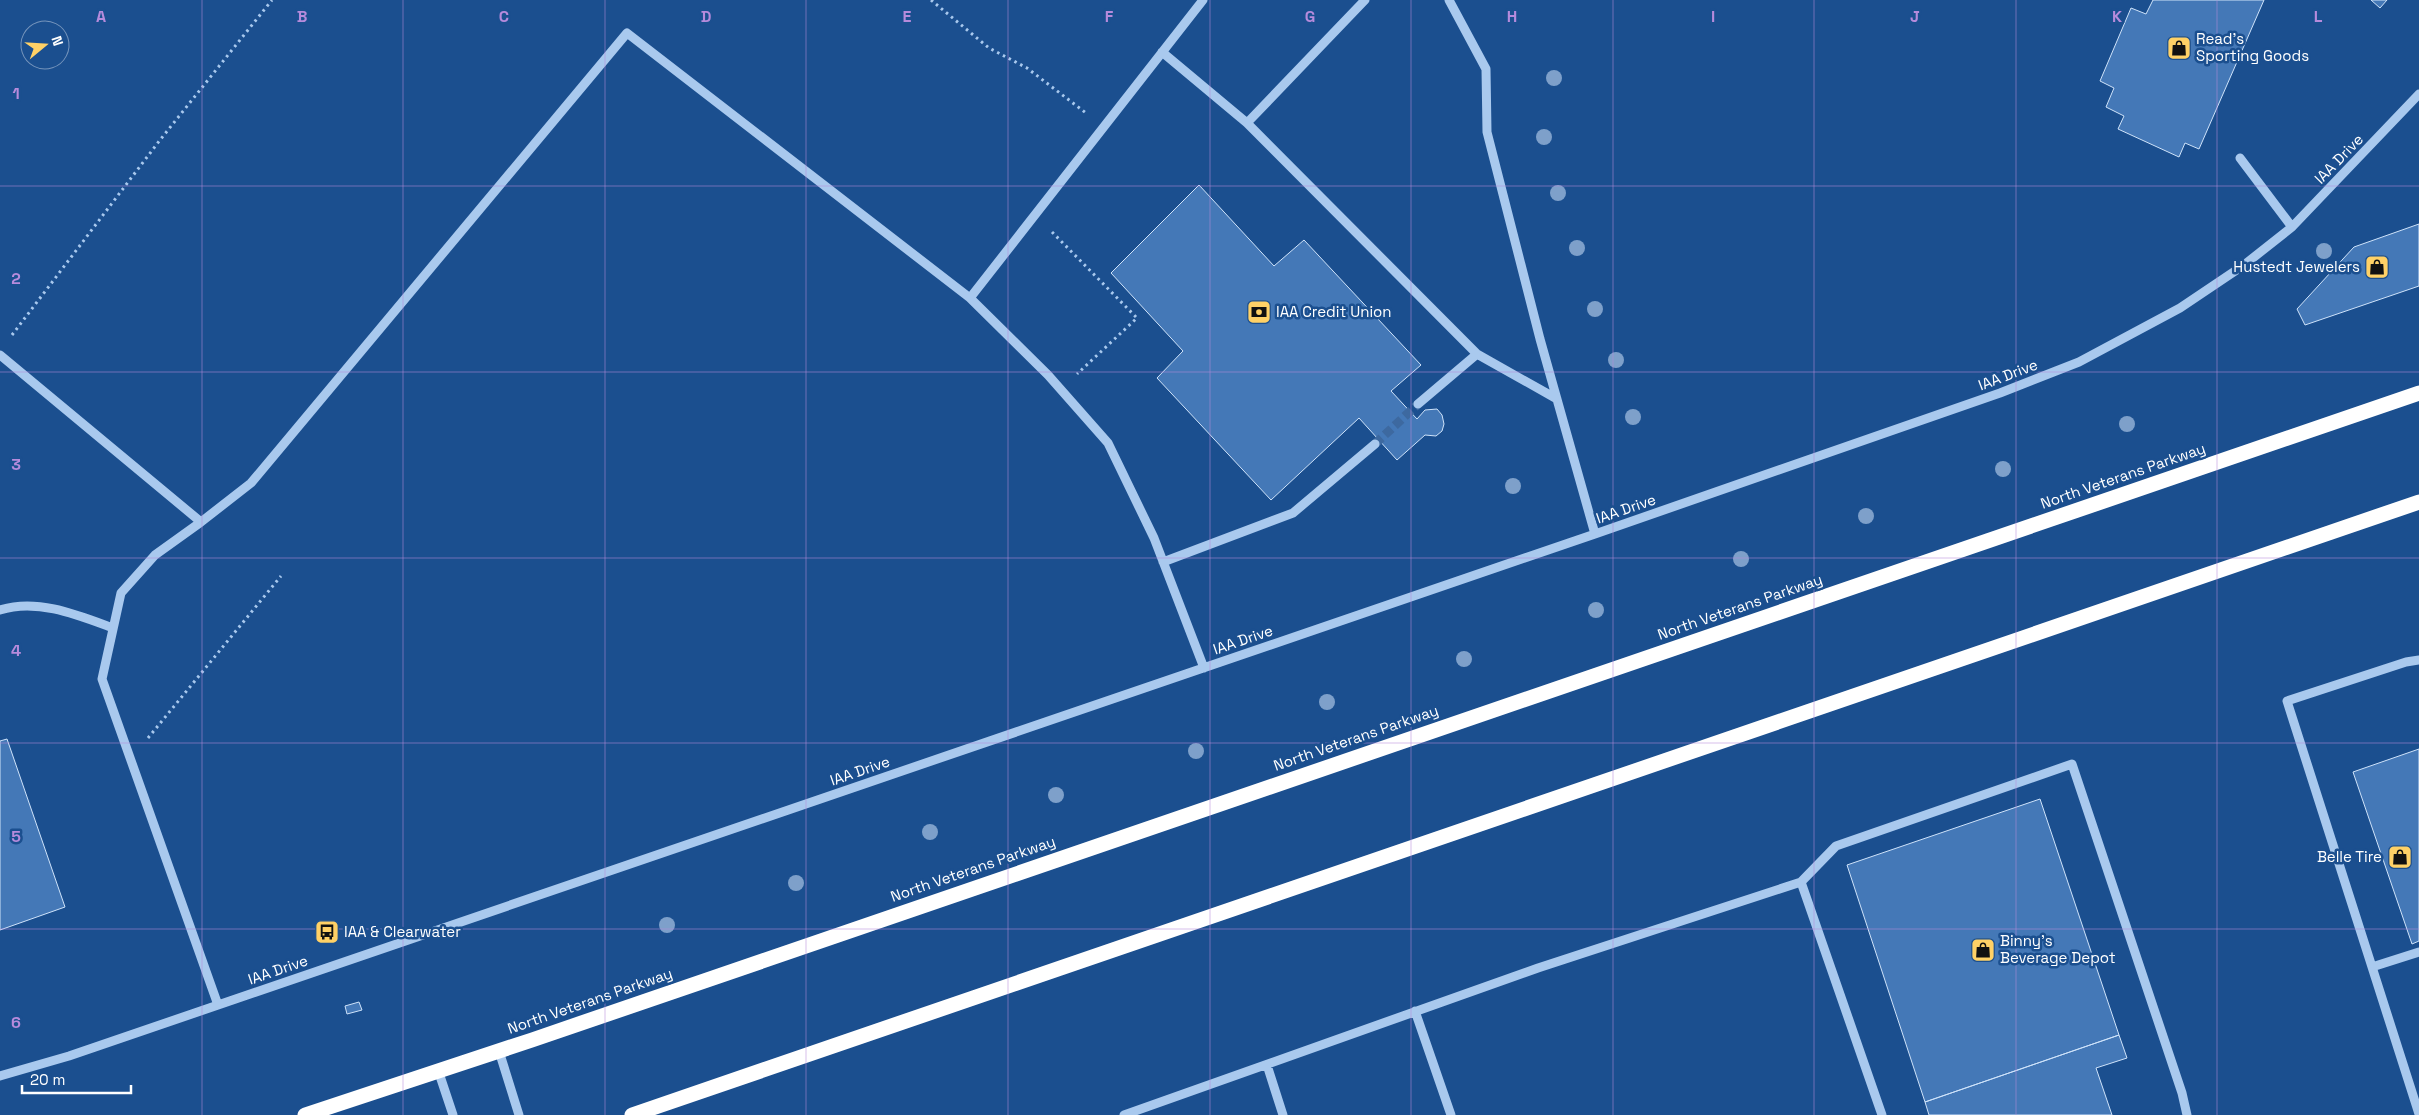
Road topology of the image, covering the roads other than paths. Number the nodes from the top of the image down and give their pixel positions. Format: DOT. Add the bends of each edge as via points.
graph roads {
  1 [pos="1203,0"];
  2 [pos="1365,0"];
  3 [pos="1450,0"];
  4 [pos="1162,52"];
  5 [pos="2419,94"];
  6 [pos="1247,123"];
  7 [pos="2240,158"];
  8 [pos="2292,226"];
  9 [pos="970,298"];
  10 [pos="1477,354"];
  11 [pos="0,355"];
  12 [pos="2419,393"];
  13 [pos="1557,399"];
  14 [pos="1418,404"];
  15 [pos="1376,444"];
  16 [pos="2419,502"];
  17 [pos="201,522"];
  18 [pos="1594,534"];
  19 [pos="1163,562"];
  20 [pos="0,610"];
  21 [pos="113,628"];
  22 [pos="2419,660"];
  23 [pos="1204,668"];
  24 [pos="1801,882"];
  25 [pos="2419,952"];
  26 [pos="2372,967"];
  27 [pos="218,1005"];
  28 [pos="1415,1011"];
  29 [pos="499,1051"];
  30 [pos="1267,1065"];
  31 [pos="438,1070"];
  32 [pos="0,1076"];
  33 [pos="674,1101"];
  34 [pos="2419,1114"];
  35 [pos="305,1115"];
  36 [pos="453,1115"];
  37 [pos="520,1115"];
  38 [pos="632,1115"];
  39 [pos="662,1115"];
  40 [pos="1124,1115"];
  41 [pos="1283,1115"];
  42 [pos="1451,1115"];
  43 [pos="1882,1115"];
  44 [pos="2187,1115"];
  1 -- 4 [label="street"];
  2 -- 6 [label="street"];
  3 -- 13 [label="street" via="1486,69 1487,132"];
  4 -- 6 [label="street"];
  4 -- 9 [label="street"];
  5 -- 8 [label="street, IAA Drive"];
  6 -- 10 [label="street"];
  7 -- 8 [label="street"];
  8 -- 18 [label="street, IAA Drive" via="2244,265 2180,308 2079,362 2000,393"];
  9 -- 17 [label="street" via="627,33 251,483"];
  9 -- 19 [label="street" via="1108,444"];
  10 -- 13 [label="street"];
  10 -- 14 [label="street"];
  11 -- 17 [label="street"];
  12 -- 29 [label="highway, North Veterans Parkway"];
  13 -- 18 [label="street"];
  15 -- 19 [label="street" via="1293,513"];
  16 -- 33 [label="highway"];
  17 -- 21 [label="street" via="155,556 121,593"];
  18 -- 23 [label="street, IAA Drive"];
  19 -- 23 [label="street"];
  20 -- 21 [label="street" via="13,606 63,610"];
  21 -- 27 [label="street" via="102,679"];
  22 -- 26 [label="street" via="2287,701"];
  23 -- 27 [label="street, IAA Drive"];
  24 -- 28 [label="street"];
  24 -- 43 [label="street"];
  24 -- 44 [label="street" via="1836,846 2072,764"];
  25 -- 26 [label="street"];
  26 -- 34 [label="street"];
  27 -- 32 [label="street, IAA Drive"];
  28 -- 30 [label="street"];
  28 -- 42 [label="street"];
  29 -- 31 [label="highway, North Veterans Parkway"];
  29 -- 37 [label="street"];
  30 -- 40 [label="street"];
  30 -- 41 [label="street"];
  31 -- 35 [label="highway, North Veterans Parkway"];
  31 -- 36 [label="street"];
  33 -- 38 [label="highway"];
  33 -- 39 [label="highway"];
}
